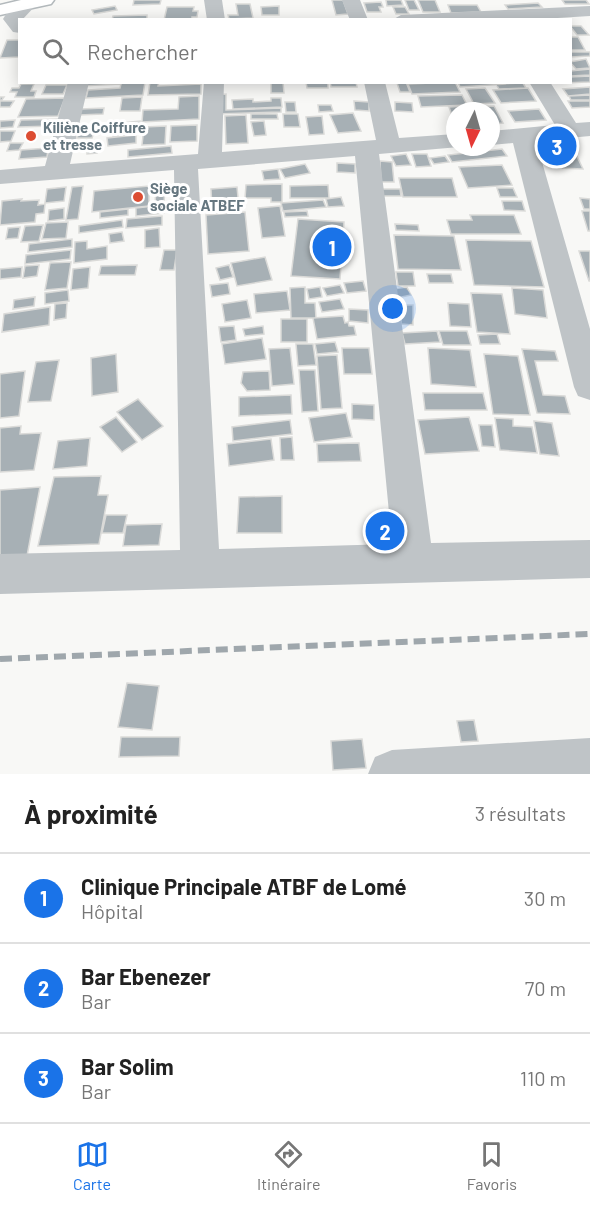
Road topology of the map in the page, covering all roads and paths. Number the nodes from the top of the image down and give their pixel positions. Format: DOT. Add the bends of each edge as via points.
graph roads {
  1 [pos="213,0"];
  2 [pos="351,0"];
  3 [pos="495,11"];
  4 [pos="590,11"];
  5 [pos="18,15"];
  6 [pos="216,18"];
  7 [pos="358,18"];
  8 [pos="422,18"];
  9 [pos="0,32"];
  10 [pos="78,84"];
  11 [pos="214,84"];
  12 [pos="374,84"];
  13 [pos="541,84"];
  14 [pos="580,130"];
  15 [pos="524,135"];
  16 [pos="500,137"];
  17 [pos="446,142"];
  18 [pos="378,147"];
  19 [pos="198,161"];
  20 [pos="56,172"];
  21 [pos="0,177"];
  22 [pos="590,387"];
  23 [pos="590,559"];
  24 [pos="414,563"];
  25 [pos="200,569"];
  26 [pos="0,574"];
  27 [pos="590,762"];
  28 [pos="392,774"];
  1 -- 6 [label="street"];
  2 -- 7 [label="street"];
  3 -- 4 [label="street"];
  3 -- 8 [label="street"];
  5 -- 9 [label="street"];
  10 -- 20 [label="street"];
  11 -- 19 [label="street"];
  12 -- 18 [label="street"];
  13 -- 14 [label="street"];
  14 -- 15 [label="street"];
  15 -- 16 [label="street"];
  15 -- 22 [label="street"];
  17 -- 18 [label="street"];
  18 -- 19 [label="street"];
  18 -- 24 [label="street"];
  19 -- 20 [label="street"];
  19 -- 25 [label="street"];
  20 -- 21 [label="street"];
  23 -- 24 [label="street"];
  24 -- 25 [label="street"];
  25 -- 26 [label="street"];
  27 -- 28 [label="street"];
}
